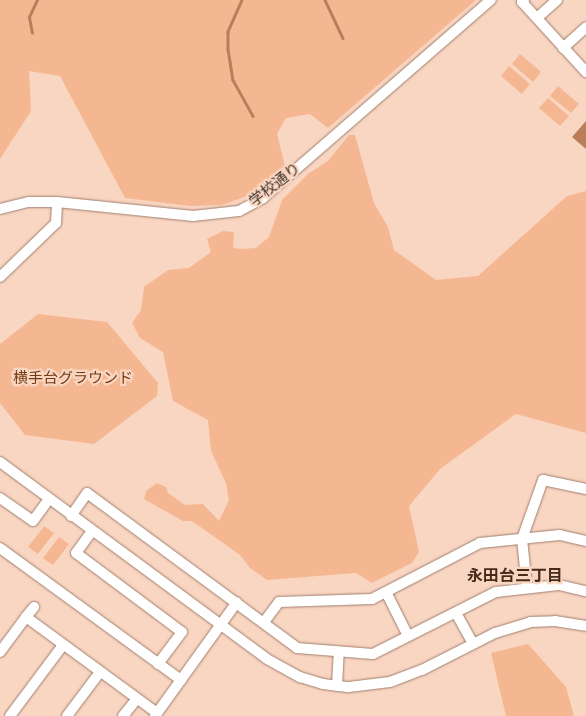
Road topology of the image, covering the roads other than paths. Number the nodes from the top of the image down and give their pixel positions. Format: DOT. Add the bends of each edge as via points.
graph roads {
  1 [pos="491,0"];
  2 [pos="524,0"];
  3 [pos="557,0"];
  4 [pos="537,18"];
  5 [pos="586,27"];
  6 [pos="563,48"];
  7 [pos="586,72"];
  8 [pos="57,202"];
  9 [pos="1,208"];
  10 [pos="0,277"];
  11 [pos="0,462"];
  12 [pos="586,489"];
  13 [pos="0,498"];
  14 [pos="48,500"];
  15 [pos="71,516"];
  16 [pos="92,531"];
  17 [pos="522,539"];
  18 [pos="586,540"];
  19 [pos="3,551"];
  20 [pos="0,563"];
  21 [pos="527,588"];
  22 [pos="586,591"];
  23 [pos="386,592"];
  24 [pos="237,602"];
  25 [pos="34,608"];
  26 [pos="456,613"];
  27 [pos="26,618"];
  28 [pos="264,622"];
  29 [pos="220,626"];
  30 [pos="586,626"];
  31 [pos="408,636"];
  32 [pos="472,644"];
  33 [pos="63,645"];
  34 [pos="0,652"];
  35 [pos="339,652"];
  36 [pos="158,664"];
  37 [pos="100,672"];
  38 [pos="181,680"];
  39 [pos="337,686"];
  40 [pos="137,698"];
  41 [pos="156,715"];
  42 [pos="10,716"];
  43 [pos="67,716"];
  44 [pos="123,716"];
  1 -- 8 [label="street, 学校通り" via="254,205 226,215 193,216"];
  2 -- 4 [label="street" via="522,2"];
  3 -- 4 [label="street"];
  4 -- 6 [label="street"];
  5 -- 6 [label="street"];
  6 -- 7 [label="street"];
  8 -- 9 [label="street, 学校通り" via="29,202"];
  8 -- 10 [label="street" via="56,223"];
  11 -- 14 [label="street"];
  12 -- 17 [label="street" via="543,480"];
  13 -- 14 [label="street" via="33,521"];
  14 -- 15 [label="street"];
  15 -- 16 [label="street"];
  15 -- 24 [label="street" via="87,493"];
  16 -- 29 [label="street"];
  16 -- 36 [label="street" via="76,553 182,632"];
  17 -- 18 [label="street" via="560,535"];
  17 -- 21 [label="street"];
  17 -- 23 [label="street" via="480,543"];
  19 -- 20 [label="street"];
  19 -- 36 [label="street"];
  21 -- 22 [label="street" via="559,585"];
  21 -- 26 [label="street" via="496,592"];
  23 -- 28 [label="street" via="372,599 349,602 279,602"];
  23 -- 31 [label="street"];
  24 -- 28 [label="street"];
  24 -- 29 [label="street"];
  25 -- 27 [label="street"];
  26 -- 31 [label="street"];
  26 -- 32 [label="street"];
  27 -- 33 [label="street"];
  27 -- 34 [label="street"];
  28 -- 35 [label="street" via="297,648"];
  29 -- 38 [label="street"];
  29 -- 39 [label="street" via="282,669"];
  30 -- 32 [label="street" via="555,621 530,622"];
  31 -- 35 [label="street" via="373,654"];
  32 -- 39 [label="street" via="404,678 374,685"];
  33 -- 37 [label="street"];
  33 -- 42 [label="street"];
  35 -- 39 [label="street"];
  36 -- 38 [label="street"];
  37 -- 40 [label="street"];
  37 -- 43 [label="street"];
  38 -- 41 [label="street"];
  40 -- 41 [label="street"];
  40 -- 44 [label="street"];
}
